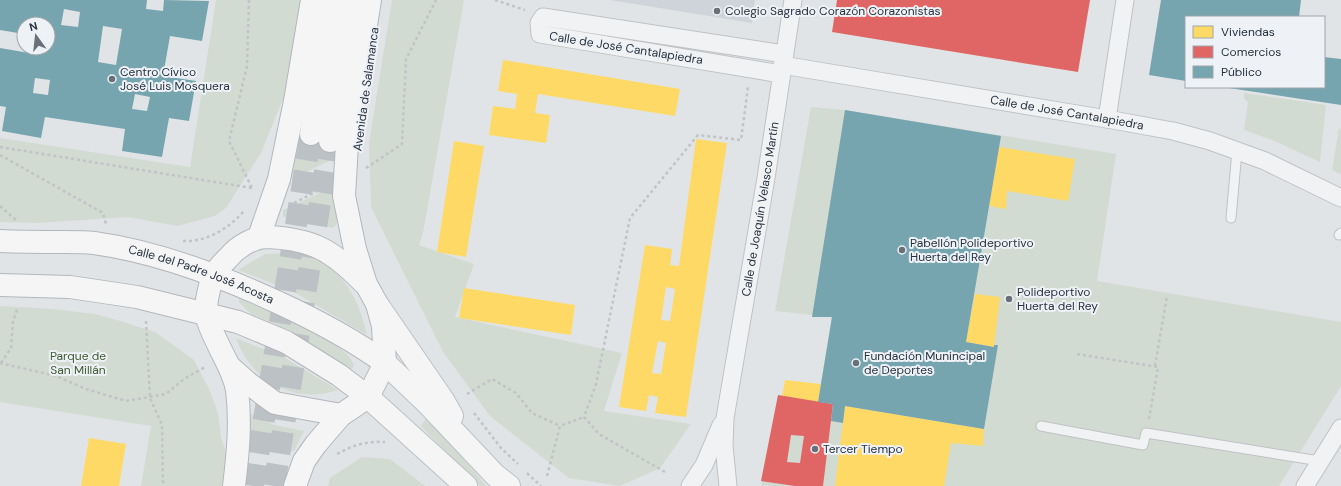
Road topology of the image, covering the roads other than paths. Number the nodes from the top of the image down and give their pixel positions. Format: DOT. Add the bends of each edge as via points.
graph roads {
  1 [pos="312,0"];
  2 [pos="331,0"];
  3 [pos="352,0"];
  4 [pos="370,0"];
  5 [pos="793,0"];
  6 [pos="1125,0"];
  7 [pos="782,64"];
  8 [pos="1107,119"];
  9 [pos="1237,151"];
  10 [pos="1341,198"];
  11 [pos="1231,218"];
  12 [pos="259,237"];
  13 [pos="0,241"];
  14 [pos="214,274"];
  15 [pos="366,284"];
  16 [pos="0,285"];
  17 [pos="377,304"];
  18 [pos="206,313"];
  19 [pos="385,363"];
  20 [pos="230,368"];
  21 [pos="368,397"];
  22 [pos="340,415"];
  23 [pos="725,418"];
  24 [pos="1041,426"];
  25 [pos="1341,428"];
  26 [pos="469,447"];
  27 [pos="1320,461"];
  28 [pos="234,486"];
  29 [pos="295,486"];
  30 [pos="466,486"];
  31 [pos="509,486"];
  32 [pos="690,486"];
  33 [pos="728,486"];
  34 [pos="1305,486"];
  1 -- 12 [label="main road" via="279,178 261,203"];
  2 -- 3 [label="main road" via="320,137"];
  4 -- 15 [label="main road" via="347,144 354,174 344,196 355,249"];
  5 -- 7 [label="street, Calle de Joaquín Velasco Martín"];
  6 -- 8 [label="street"];
  7 -- 7 [label="street, Calle de José Cantalapiedra" via="543,17 539,23 540,34 750,69"];
  7 -- 8 [label="street, Calle de José Cantalapiedra"];
  7 -- 23 [label="street, Calle de Joaquín Velasco Martín" via="766,178"];
  8 -- 9 [label="street, Calle de José Cantalapiedra" via="1180,133"];
  9 -- 10 [label="street, Calle de José Cantalapiedra" via="1265,161"];
  9 -- 11 [label="lane"];
  12 -- 14 [label="main road" via="234,251"];
  12 -- 15 [label="main road" via="302,240 327,251 345,263"];
  13 -- 14 [label="main road, Calle del Padre José Acosta" via="93,243 157,256"];
  14 -- 18 [label="main road"];
  14 -- 19 [label="main road, Calle del Padre José Acosta" via="328,326"];
  15 -- 17 [label="main road"];
  16 -- 18 [label="main road" via="70,287 137,297"];
  17 -- 19 [label="main road" via="383,326"];
  17 -- 26 [label="main road" via="443,400"];
  18 -- 20 [label="main road" via="216,341"];
  18 -- 21 [label="main road" via="238,322 286,342 339,375"];
  19 -- 21 [label="main road"];
  19 -- 26 [label="main road, Calle del Padre José Acosta"];
  20 -- 22 [label="main road" via="275,403"];
  20 -- 28 [label="main road" via="237,389 240,440"];
  21 -- 22 [label="main road"];
  21 -- 30 [label="main road"];
  22 -- 29 [label="main road" via="304,461"];
  23 -- 32 [label="street, Calle de Joaquín Velasco Martín" via="704,465"];
  23 -- 33 [label="street, Calle de Joaquín Velasco Martín" via="724,446"];
  24 -- 27 [label="lane" via="1143,445 1146,432"];
  25 -- 27 [label="street"];
  26 -- 31 [label="main road"];
  27 -- 34 [label="street"];
}
